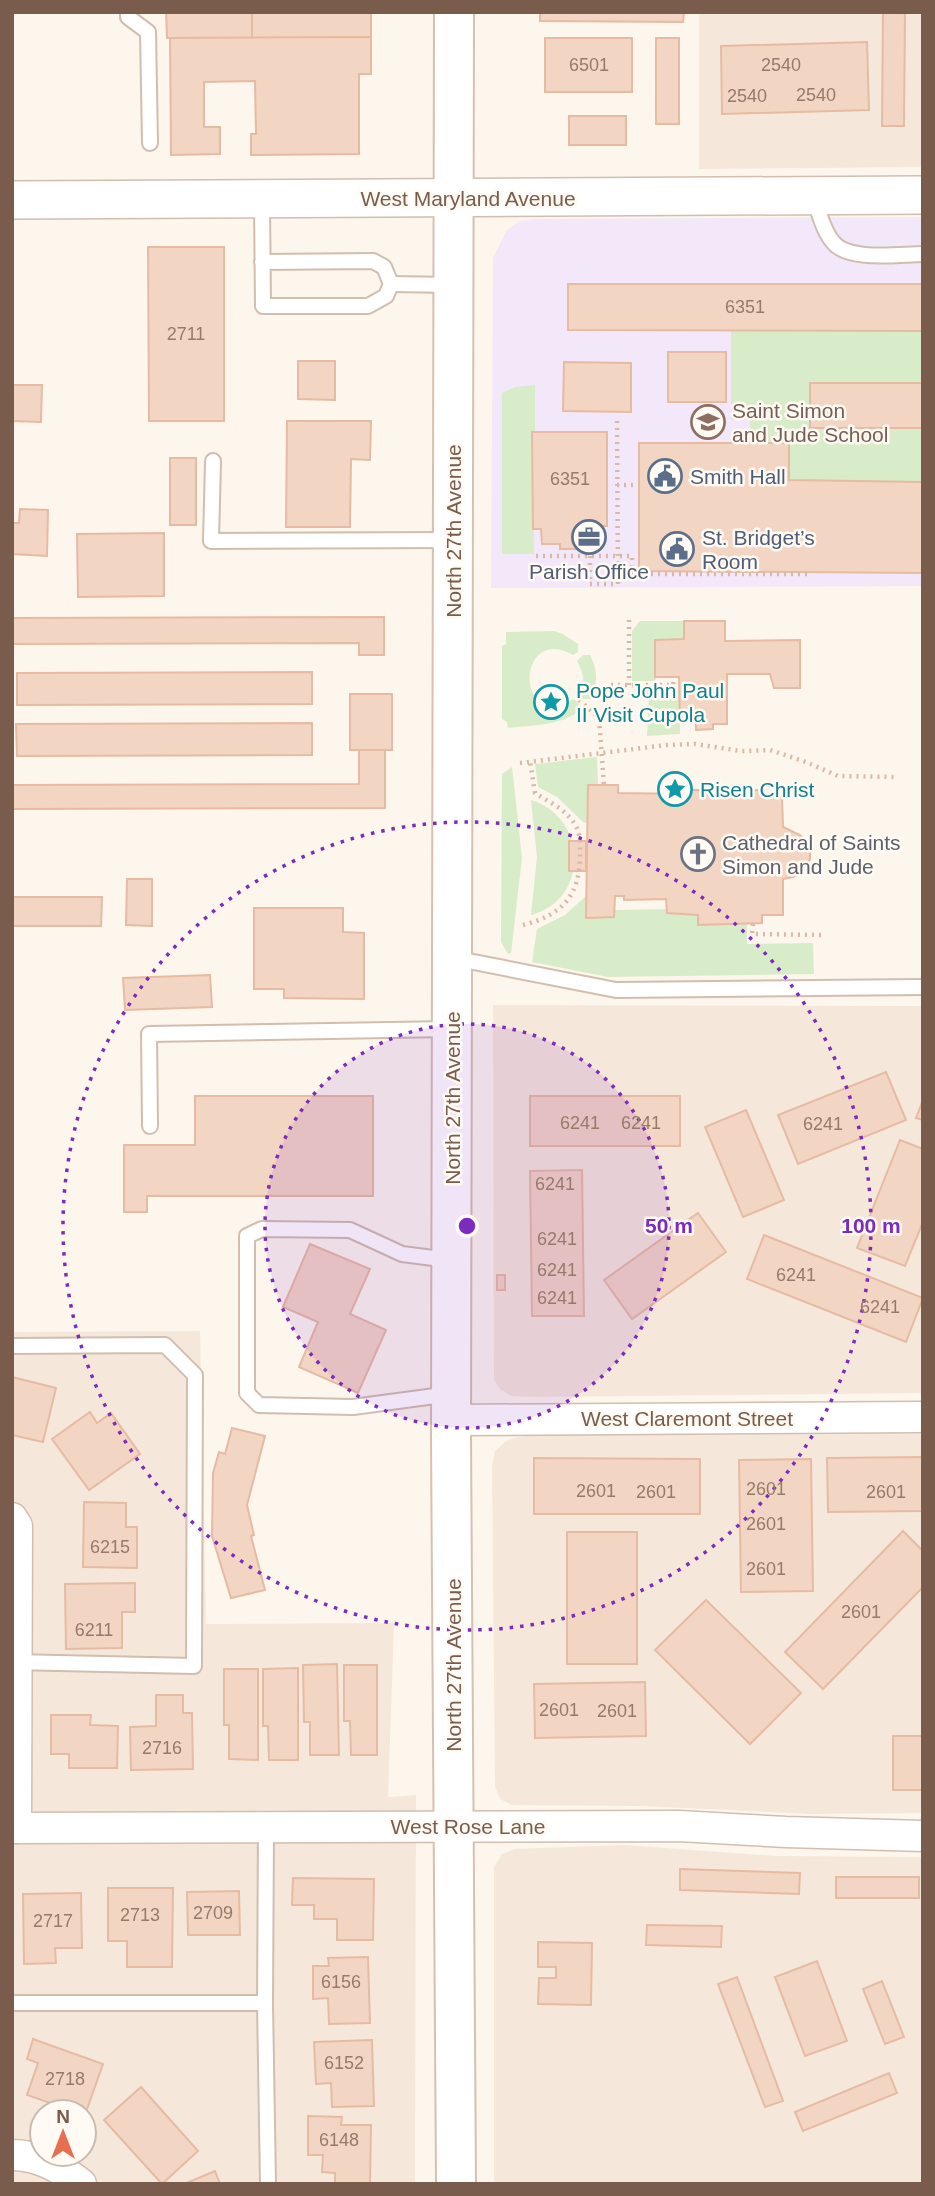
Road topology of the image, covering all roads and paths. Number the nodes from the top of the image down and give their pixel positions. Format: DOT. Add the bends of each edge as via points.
graph roads {
  1 [pos="128,12"];
  2 [pos="454,12"];
  3 [pos="150,143"];
  4 [pos="813,195"];
  5 [pos="923,195"];
  6 [pos="453,198"];
  7 [pos="262,199"];
  8 [pos="12,200"];
  9 [pos="923,254"];
  10 [pos="262,262"];
  11 [pos="391,284"];
  12 [pos="453,286"];
  13 [pos="617,420"];
  14 [pos="213,461"];
  15 [pos="617,485"];
  16 [pos="639,485"];
  17 [pos="452,540"];
  18 [pos="536,556"];
  19 [pos="590,556"];
  20 [pos="617,556"];
  21 [pos="810,574"];
  22 [pos="629,618"];
  23 [pos="674,677"];
  24 [pos="611,685"];
  25 [pos="629,685"];
  26 [pos="579,700"];
  27 [pos="603,753"];
  28 [pos="530,761"];
  29 [pos="520,762"];
  30 [pos="898,777"];
  31 [pos="604,785"];
  32 [pos="752,924"];
  33 [pos="523,925"];
  34 [pos="825,935"];
  35 [pos="452,958"];
  36 [pos="923,987"];
  37 [pos="452,1028"];
  38 [pos="150,1126"];
  39 [pos="452,1260"];
  40 [pos="12,1346"];
  41 [pos="451,1407"];
  42 [pos="923,1417"];
  43 [pos="12,1518"];
  44 [pos="14,1662"];
  45 [pos="454,1826"];
  46 [pos="266,1827"];
  47 [pos="14,1828"];
  48 [pos="923,1836"];
  49 [pos="12,2003"];
  50 [pos="264,2003"];
  51 [pos="19,2155"];
  52 [pos="81,2184"];
  53 [pos="268,2184"];
  54 [pos="456,2184"];
  1 -- 3 [label="lane" via="128,17 148,32"];
  2 -- 6 [label="main road, North 27th Avenue"];
  4 -- 5 [label="street, West Maryland Avenue"];
  4 -- 6 [label="street, West Maryland Avenue"];
  4 -- 9 [label="lane" via="832,242 841,249 864,255"];
  6 -- 7 [label="street, West Maryland Avenue"];
  6 -- 12 [label="main road, North 27th Avenue"];
  7 -- 8 [label="street, West Maryland Avenue"];
  7 -- 10 [label="lane"];
  10 -- 11 [label="lane" via="373,261 384,267"];
  10 -- 11 [label="lane" via="263,306 368,306 386,296"];
  11 -- 12 [label="lane"];
  12 -- 17 [label="main road, North 27th Avenue"];
  13 -- 15 [label="path"];
  14 -- 17 [label="lane" via="211,541"];
  15 -- 16 [label="path"];
  15 -- 20 [label="path"];
  17 -- 35 [label="main road, North 27th Avenue"];
  18 -- 19 [label="path"];
  19 -- 20 [label="path"];
  19 -- 20 [label="path" via="590,584 618,584"];
  20 -- 21 [label="path" via="632,556 632,574"];
  22 -- 25 [label="path"];
  23 -- 25 [label="path" via="673,685"];
  24 -- 25 [label="path"];
  26 -- 27 [label="path" via="600,718"];
  27 -- 28 [label="path"];
  27 -- 30 [label="path" via="695,744 770,750 838,776"];
  27 -- 31 [label="path"];
  28 -- 29 [label="path"];
  28 -- 33 [label="path" via="535,793 560,809 578,829 580,876 560,907"];
  32 -- 34 [label="path" via="752,934"];
  35 -- 36 [label="lane" via="616,990"];
  35 -- 37 [label="main road, North 27th Avenue"];
  37 -- 38 [label="lane" via="149,1034"];
  37 -- 39 [label="main road, North 27th Avenue"];
  39 -- 41 [label="main road, North 27th Avenue"];
  39 -- 41 [label="lane" via="402,1254 350,1230 262,1229 247,1236 247,1393 259,1405"];
  40 -- 44 [label="lane" via="165,1345 195,1375 194,1666"];
  41 -- 42 [label="street, West Claremont Street"];
  41 -- 45 [label="main road, North 27th Avenue"];
  43 -- 44 [label="street" via="17,1526"];
  44 -- 47 [label="street"];
  45 -- 46 [label="street, West Rose Lane"];
  45 -- 48 [label="street, West Rose Lane" via="679,1826"];
  45 -- 54 [label="main road, North 27th Avenue"];
  46 -- 47 [label="street, West Rose Lane"];
  46 -- 50 [label="lane"];
  49 -- 50 [label="lane"];
  50 -- 53 [label="lane"];
  51 -- 52 [label="street" via="59,2166"];
}
